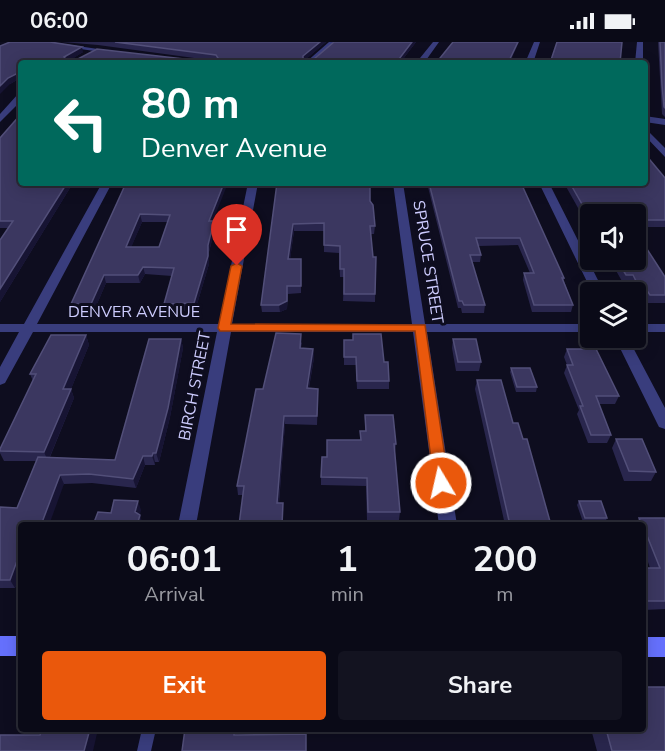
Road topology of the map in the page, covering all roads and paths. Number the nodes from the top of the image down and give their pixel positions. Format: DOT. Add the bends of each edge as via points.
graph roads {
  1 [pos="35,42"];
  2 [pos="112,42"];
  3 [pos="333,42"];
  4 [pos="436,42"];
  5 [pos="537,42"];
  6 [pos="640,42"];
  7 [pos="98,50"];
  8 [pos="121,52"];
  9 [pos="80,59"];
  10 [pos="312,60"];
  11 [pos="422,60"];
  12 [pos="530,60"];
  13 [pos="639,60"];
  14 [pos="18,99"];
  15 [pos="0,119"];
  16 [pos="648,119"];
  17 [pos="665,122"];
  18 [pos="648,134"];
  19 [pos="665,154"];
  20 [pos="105,186"];
  21 [pos="252,186"];
  22 [pos="398,186"];
  23 [pos="545,186"];
  24 [pos="593,282"];
  25 [pos="421,327"];
  26 [pos="0,328"];
  27 [pos="27,328"];
  28 [pos="224,328"];
  29 [pos="580,328"];
  30 [pos="646,328"];
  31 [pos="665,328"];
  32 [pos="626,348"];
  33 [pos="0,380"];
  34 [pos="665,423"];
  35 [pos="189,522"];
  36 [pos="448,522"];
  37 [pos="0,646"];
  38 [pos="18,646"];
  39 [pos="646,647"];
  40 [pos="665,648"];
  41 [pos="148,732"];
  42 [pos="144,751"];
  1 -- 7 [label="street"];
  2 -- 7 [label="street"];
  3 -- 10 [label="street"];
  4 -- 11 [label="street"];
  5 -- 12 [label="street"];
  6 -- 13 [label="street"];
  7 -- 8 [label="street"];
  7 -- 9 [label="street"];
  14 -- 15 [label="street"];
  16 -- 17 [label="street"];
  18 -- 19 [label="street"];
  20 -- 27 [label="street"];
  21 -- 28 [label="street, BIRCH STREET"];
  22 -- 25 [label="street, SPRUCE STREET"];
  23 -- 24 [label="street"];
  25 -- 28 [label="street, DENVER AVENUE"];
  25 -- 29 [label="street, DENVER AVENUE"];
  25 -- 36 [label="street, SPRUCE STREET"];
  26 -- 27 [label="street, DENVER AVENUE"];
  27 -- 28 [label="street, DENVER AVENUE"];
  27 -- 33 [label="street"];
  28 -- 35 [label="street, BIRCH STREET"];
  30 -- 31 [label="street"];
  32 -- 34 [label="street"];
  37 -- 38 [label="street"];
  39 -- 40 [label="street"];
  41 -- 42 [label="lane"];
}
